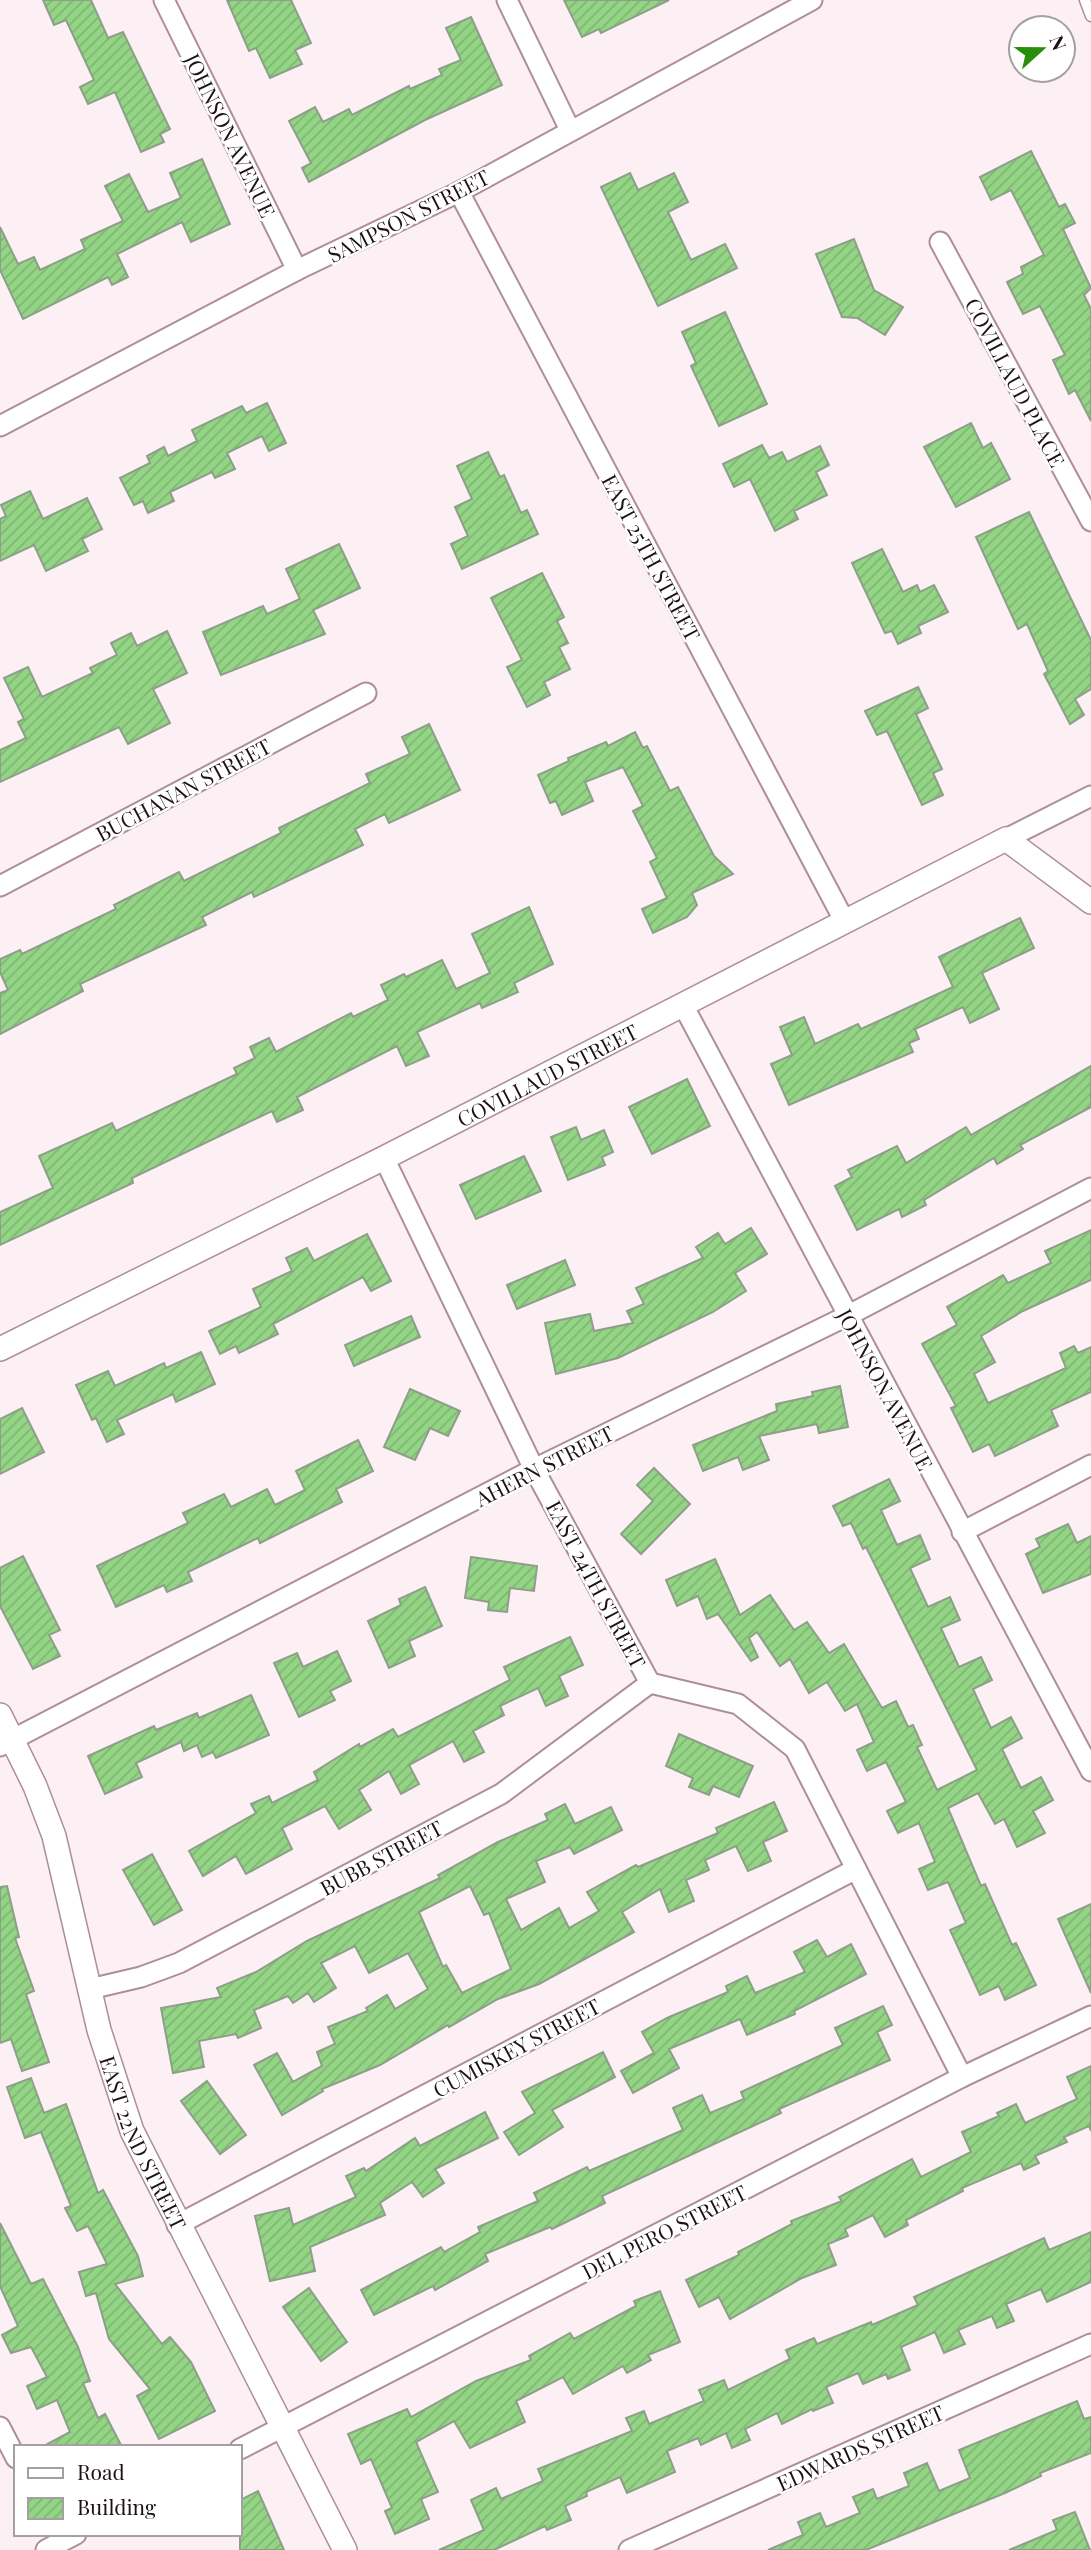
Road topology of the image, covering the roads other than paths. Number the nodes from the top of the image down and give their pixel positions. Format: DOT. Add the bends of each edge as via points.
graph roads {
  1 [pos="164,0"];
  2 [pos="507,0"];
  3 [pos="812,0"];
  4 [pos="1084,0"];
  5 [pos="1091,16"];
  6 [pos="570,130"];
  7 [pos="459,192"];
  8 [pos="940,242"];
  9 [pos="297,270"];
  10 [pos="0,426"];
  11 [pos="1091,521"];
  12 [pos="366,693"];
  13 [pos="1091,796"];
  14 [pos="1006,839"];
  15 [pos="0,886"];
  16 [pos="1091,902"];
  17 [pos="845,922"];
  18 [pos="683,1005"];
  19 [pos="384,1158"];
  20 [pos="1091,1188"];
  21 [pos="847,1316"];
  22 [pos="0,1349"];
  23 [pos="1091,1465"];
  24 [pos="534,1469"];
  25 [pos="962,1532"];
  26 [pos="650,1683"];
  27 [pos="0,1715"];
  28 [pos="6,1742"];
  29 [pos="1085,1746"];
  30 [pos="1091,1771"];
  31 [pos="856,1869"];
  32 [pos="90,1989"];
  33 [pos="1091,2016"];
  34 [pos="962,2077"];
  35 [pos="177,2225"];
  36 [pos="1091,2344"];
  37 [pos="0,2427"];
  38 [pos="282,2428"];
  39 [pos="242,2448"];
  40 [pos="14,2454"];
  41 [pos="345,2550"];
  42 [pos="629,2550"];
  1 -- 9 [label="street, JOHNSON AVENUE"];
  2 -- 6 [label="street"];
  3 -- 6 [label="street, SAMPSON STREET"];
  4 -- 5 [label="lane"];
  6 -- 7 [label="street, SAMPSON STREET"];
  7 -- 9 [label="street, SAMPSON STREET"];
  7 -- 17 [label="street, EAST 25TH STREET"];
  8 -- 11 [label="street, COVILLAUD PLACE"];
  9 -- 10 [label="street, SAMPSON STREET"];
  12 -- 15 [label="street, BUCHANAN STREET"];
  13 -- 14 [label="street, COVILLAUD STREET"];
  14 -- 16 [label="street"];
  14 -- 17 [label="street, COVILLAUD STREET"];
  17 -- 18 [label="street, COVILLAUD STREET"];
  18 -- 19 [label="street, COVILLAUD STREET"];
  18 -- 21 [label="street, JOHNSON AVENUE"];
  19 -- 22 [label="street, COVILLAUD STREET"];
  19 -- 24 [label="street, EAST 24TH STREET"];
  20 -- 21 [label="street, AHERN STREET"];
  21 -- 24 [label="street, AHERN STREET"];
  21 -- 25 [label="street, JOHNSON AVENUE"];
  23 -- 25 [label="street"];
  24 -- 26 [label="street, EAST 24TH STREET"];
  24 -- 28 [label="street, AHERN STREET"];
  25 -- 29 [label="street, JOHNSON AVENUE"];
  26 -- 31 [label="street, EAST 24TH STREET" via="738,1704 795,1749"];
  26 -- 32 [label="street, BUBB STREET" via="501,1794 179,1963"];
  27 -- 28 [label="street, EAST 22ND STREET"];
  28 -- 32 [label="street, EAST 22ND STREET" via="46,1811"];
  29 -- 30 [label="street, JOHNSON AVENUE"];
  31 -- 34 [label="street, EAST 24TH STREET"];
  31 -- 35 [label="street, CUMISKEY STREET"];
  32 -- 35 [label="street, EAST 22ND STREET" via="132,2131"];
  33 -- 34 [label="street, DEL PERO STREET"];
  34 -- 38 [label="street, DEL PERO STREET"];
  35 -- 38 [label="street, EAST 22ND STREET"];
  36 -- 42 [label="street, EDWARDS STREET"];
  37 -- 40 [label="street"];
  38 -- 39 [label="street, DEL PERO STREET"];
  38 -- 41 [label="street, EAST 22ND STREET"];
}
